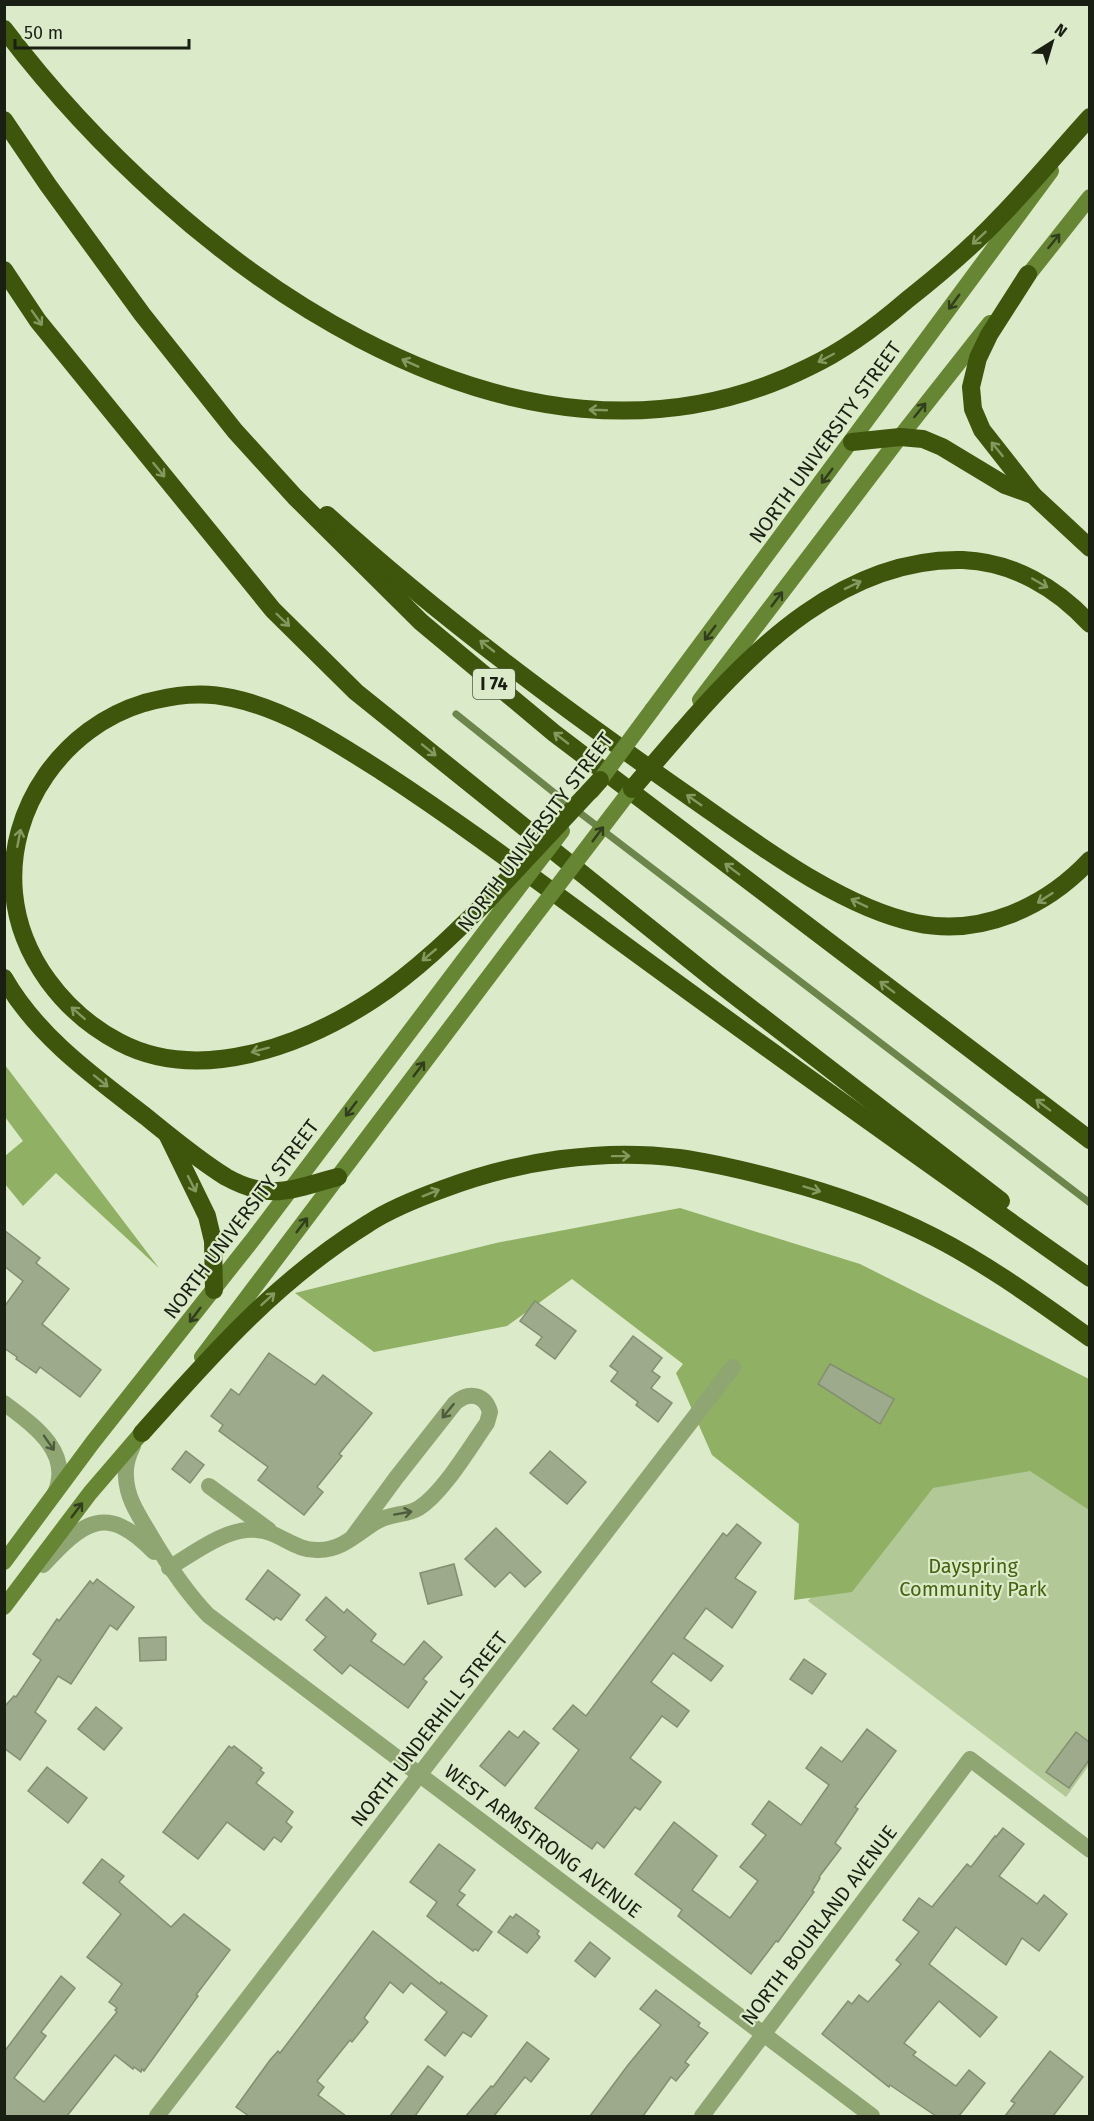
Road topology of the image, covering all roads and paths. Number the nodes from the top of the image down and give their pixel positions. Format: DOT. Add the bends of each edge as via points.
graph roads {
  1 [pos="4,29"];
  2 [pos="1089,119"];
  3 [pos="4,120"];
  4 [pos="1089,197"];
  5 [pos="4,270"];
  6 [pos="1028,274"];
  7 [pos="236,432"];
  8 [pos="900,437"];
  9 [pos="852,442"];
  10 [pos="1032,495"];
  11 [pos="1089,548"];
  12 [pos="1089,624"];
  13 [pos="680,730"];
  14 [pos="600,780"];
  15 [pos="632,789"];
  16 [pos="1089,860"];
  17 [pos="493,907"];
  18 [pos="4,978"];
  19 [pos="165,1132"];
  20 [pos="1089,1140"];
  21 [pos="338,1177"];
  22 [pos="290,1190"];
  23 [pos="1089,1270"];
  24 [pos="1089,1278"];
  25 [pos="214,1290"];
  26 [pos="1089,1338"];
  27 [pos="734,1367"];
  28 [pos="6,1404"];
  29 [pos="139,1436"];
  30 [pos="209,1486"];
  31 [pos="53,1496"];
  32 [pos="272,1533"];
  33 [pos="352,1538"];
  34 [pos="4,1562"];
  35 [pos="169,1568"];
  36 [pos="22,1584"];
  37 [pos="4,1608"];
  38 [pos="420,1774"];
  39 [pos="1089,1850"];
  40 [pos="764,2033"];
  41 [pos="157,2116"];
  42 [pos="702,2116"];
  43 [pos="872,2116"];
  2 -- 1 [label="highway, one-way" via="986,231 890,315 839,351 770,383 711,400 663,408 590,410 505,396 441,376 355,337 306,308 216,244 132,172 57,94"];
  2 -- 9 [label="main road, NORTH UNIVERSITY STREET, one-way"];
  3 -- 7 [label="highway, I 74" via="142,314"];
  6 -- 4 [label="main road, one-way"];
  5 -- 23 [label="highway, one-way" via="38,321 273,610 357,692 717,982"];
  8 -- 6 [label="main road, one-way"];
  10 -- 6 [label="highway, one-way" via="982,430 971,397 975,367 983,348"];
  16 -- 7 [label="highway, one-way" via="1058,888 1027,908 974,924 917,924 883,914 841,894 756,844 563,705 391,569"];
  20 -- 7 [label="highway, I 74, one-way" via="507,695 388,591"];
  8 -- 9 [label="highway"];
  8 -- 10 [label="highway" via="932,442 1005,485"];
  13 -- 8 [label="main road, one-way"];
  9 -- 14 [label="main road, NORTH UNIVERSITY STREET, one-way, bridge"];
  10 -- 11 [label="highway"];
  13 -- 12 [label="highway, one-way" via="742,666 800,618 871,576 907,565 955,560 1004,567 1051,590"];
  13 -- 15 [label="highway, bridge"];
  14 -- 17 [label="highway, bridge"];
  21 -- 15 [label="main road, one-way, bridge"];
  17 -- 22 [label="main road, NORTH UNIVERSITY STREET, one-way"];
  17 -- 24 [label="highway, one-way" via="453,934 377,997 339,1019 266,1049 232,1057 189,1059 160,1055 120,1042 90,1023 63,998 43,975 26,941 15,900 14,872 21,827 40,784 70,745 100,721 134,706 193,694 235,699 270,710 329,739 475,835 816,1085"];
  18 -- 19 [label="highway, one-way" via="21,1004 62,1048"];
  19 -- 22 [label="highway" via="243,1187 266,1192"];
  19 -- 25 [label="highway, one-way" via="207,1216 213,1241"];
  21 -- 22 [label="highway"];
  29 -- 21 [label="main road, one-way"];
  22 -- 25 [label="main road, NORTH UNIVERSITY STREET"];
  25 -- 31 [label="main road, NORTH UNIVERSITY STREET, one-way"];
  29 -- 26 [label="highway, one-way" via="247,1318 311,1262 369,1223 400,1206 465,1181 573,1158 679,1158 751,1172 871,1208 973,1258"];
  27 -- 38 [label="street, NORTH UNDERHILL STREET"];
  28 -- 31 [label="street, one-way" via="39,1430 55,1452 60,1472"];
  29 -- 35 [label="street, WEST ARMSTRONG AVENUE" via="125,1464 128,1493"];
  36 -- 29 [label="main road, one-way" via="90,1493"];
  30 -- 32 [label="street"];
  31 -- 34 [label="main road, NORTH UNIVERSITY STREET"];
  32 -- 33 [label="street" via="311,1550 334,1548"];
  32 -- 35 [label="street" via="257,1529 230,1533"];
  33 -- 33 [label="street, one-way" via="386,1517 417,1510 431,1498 488,1423 490,1412 484,1400 471,1395 455,1403"];
  35 -- 36 [label="street, WEST ARMSTRONG AVENUE" via="126,1528 94,1523 77,1532"];
  35 -- 38 [label="street, WEST ARMSTRONG AVENUE" via="213,1619"];
  36 -- 37 [label="main road"];
  38 -- 40 [label="street, WEST ARMSTRONG AVENUE"];
  38 -- 41 [label="street, NORTH UNDERHILL STREET"];
  39 -- 40 [label="street, NORTH BOURLAND AVENUE" via="970,1759"];
  40 -- 42 [label="street, NORTH BOURLAND AVENUE"];
  40 -- 43 [label="street, WEST ARMSTRONG AVENUE"];
}
